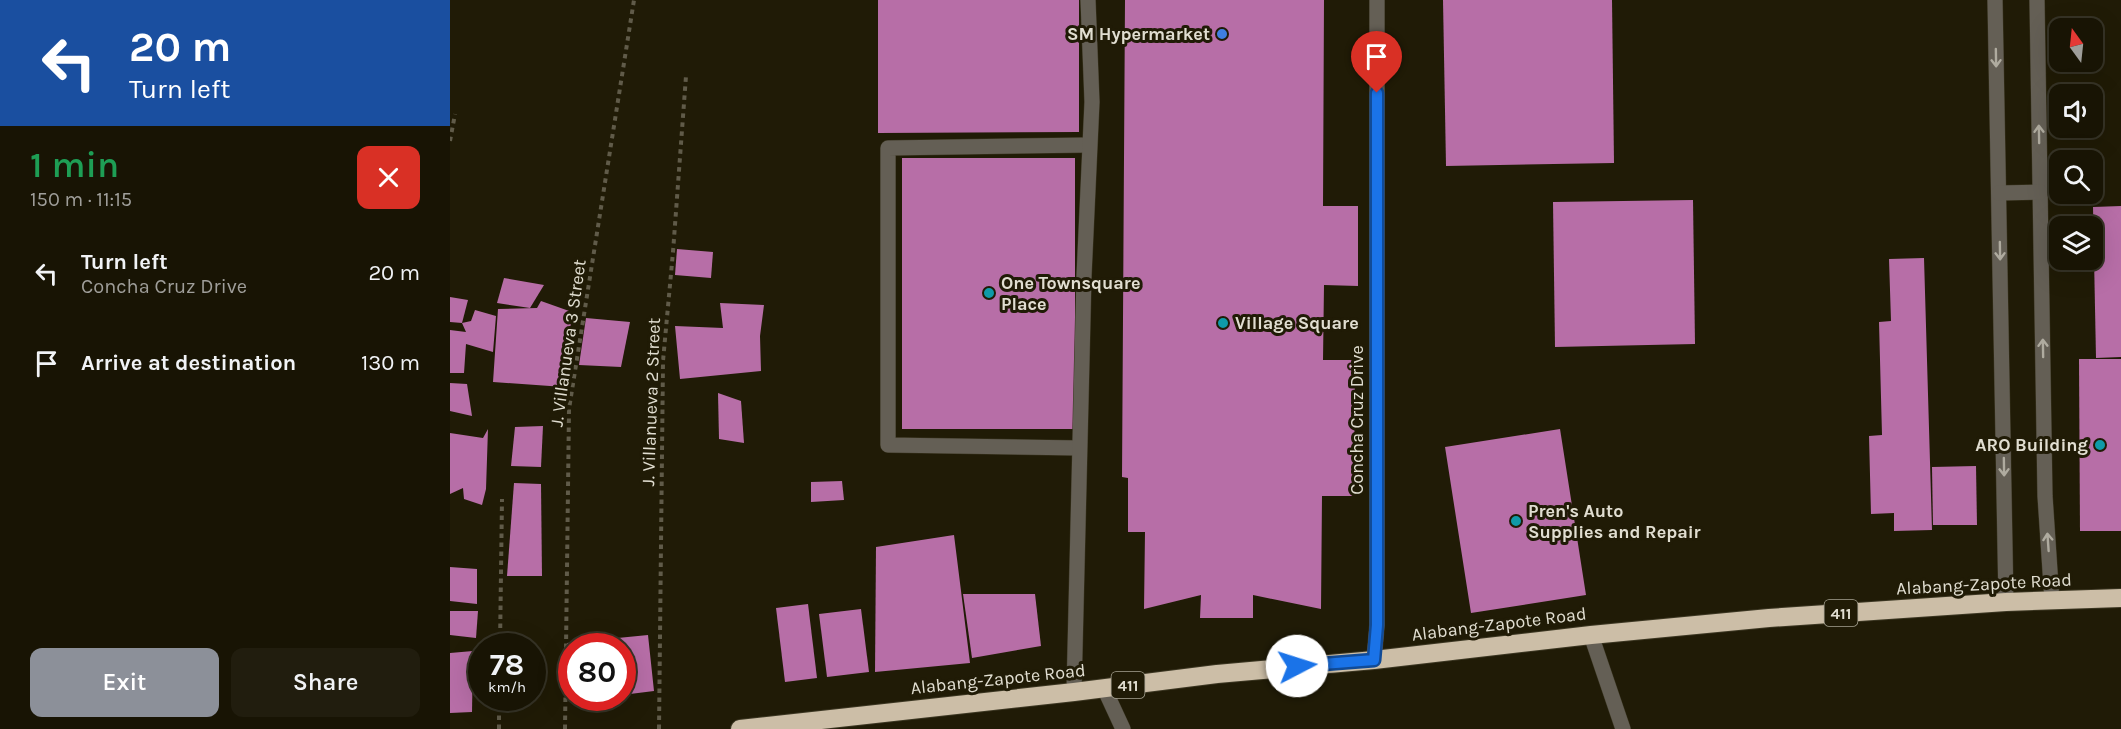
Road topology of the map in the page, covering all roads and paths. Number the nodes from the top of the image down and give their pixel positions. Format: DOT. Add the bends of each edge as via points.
graph roads {
  1 [pos="634,0"];
  2 [pos="1088,0"];
  3 [pos="1377,0"];
  4 [pos="1995,0"];
  5 [pos="2037,0"];
  6 [pos="686,76"];
  7 [pos="455,114"];
  8 [pos="450,141"];
  9 [pos="1089,145"];
  10 [pos="2040,192"];
  11 [pos="1999,193"];
  12 [pos="1079,448"];
  13 [pos="502,499"];
  14 [pos="2121,598"];
  15 [pos="2052,601"];
  16 [pos="2006,602"];
  17 [pos="500,633"];
  18 [pos="1591,635"];
  19 [pos="1374,660"];
  20 [pos="1104,688"];
  21 [pos="1074,692"];
  22 [pos="499,711"];
  23 [pos="498,729"];
  24 [pos="565,729"];
  25 [pos="659,729"];
  26 [pos="740,729"];
  27 [pos="1124,729"];
  28 [pos="1623,729"];
  1 -- 24 [label="path, J. Villanueva 3 Street" via="569,409"];
  2 -- 9 [label="street" via="1085,103"];
  3 -- 19 [label="street, Concha Cruz Drive"];
  4 -- 11 [label="street, one-way"];
  10 -- 5 [label="street, one-way"];
  6 -- 25 [label="path, J. Villanueva 2 Street" via="663,361"];
  7 -- 8 [label="path"];
  9 -- 12 [label="street"];
  9 -- 12 [label="street" via="888,148 888,445"];
  10 -- 11 [label="street"];
  15 -- 10 [label="street, one-way" via="2045,496"];
  11 -- 16 [label="street, one-way"];
  12 -- 21 [label="street"];
  13 -- 17 [label="path"];
  14 -- 15 [label="highway, Alabang-Zapote Road / 411"];
  15 -- 16 [label="highway, Alabang-Zapote Road / 411"];
  16 -- 18 [label="highway, Alabang-Zapote Road / 411"];
  18 -- 19 [label="highway, Alabang-Zapote Road / 411"];
  18 -- 28 [label="street"];
  19 -- 20 [label="highway, Alabang-Zapote Road / 411"];
  20 -- 21 [label="highway, Alabang-Zapote Road / 411"];
  20 -- 27 [label="street"];
  21 -- 26 [label="highway, Alabang-Zapote Road / 411"];
  22 -- 23 [label="path"];
}
